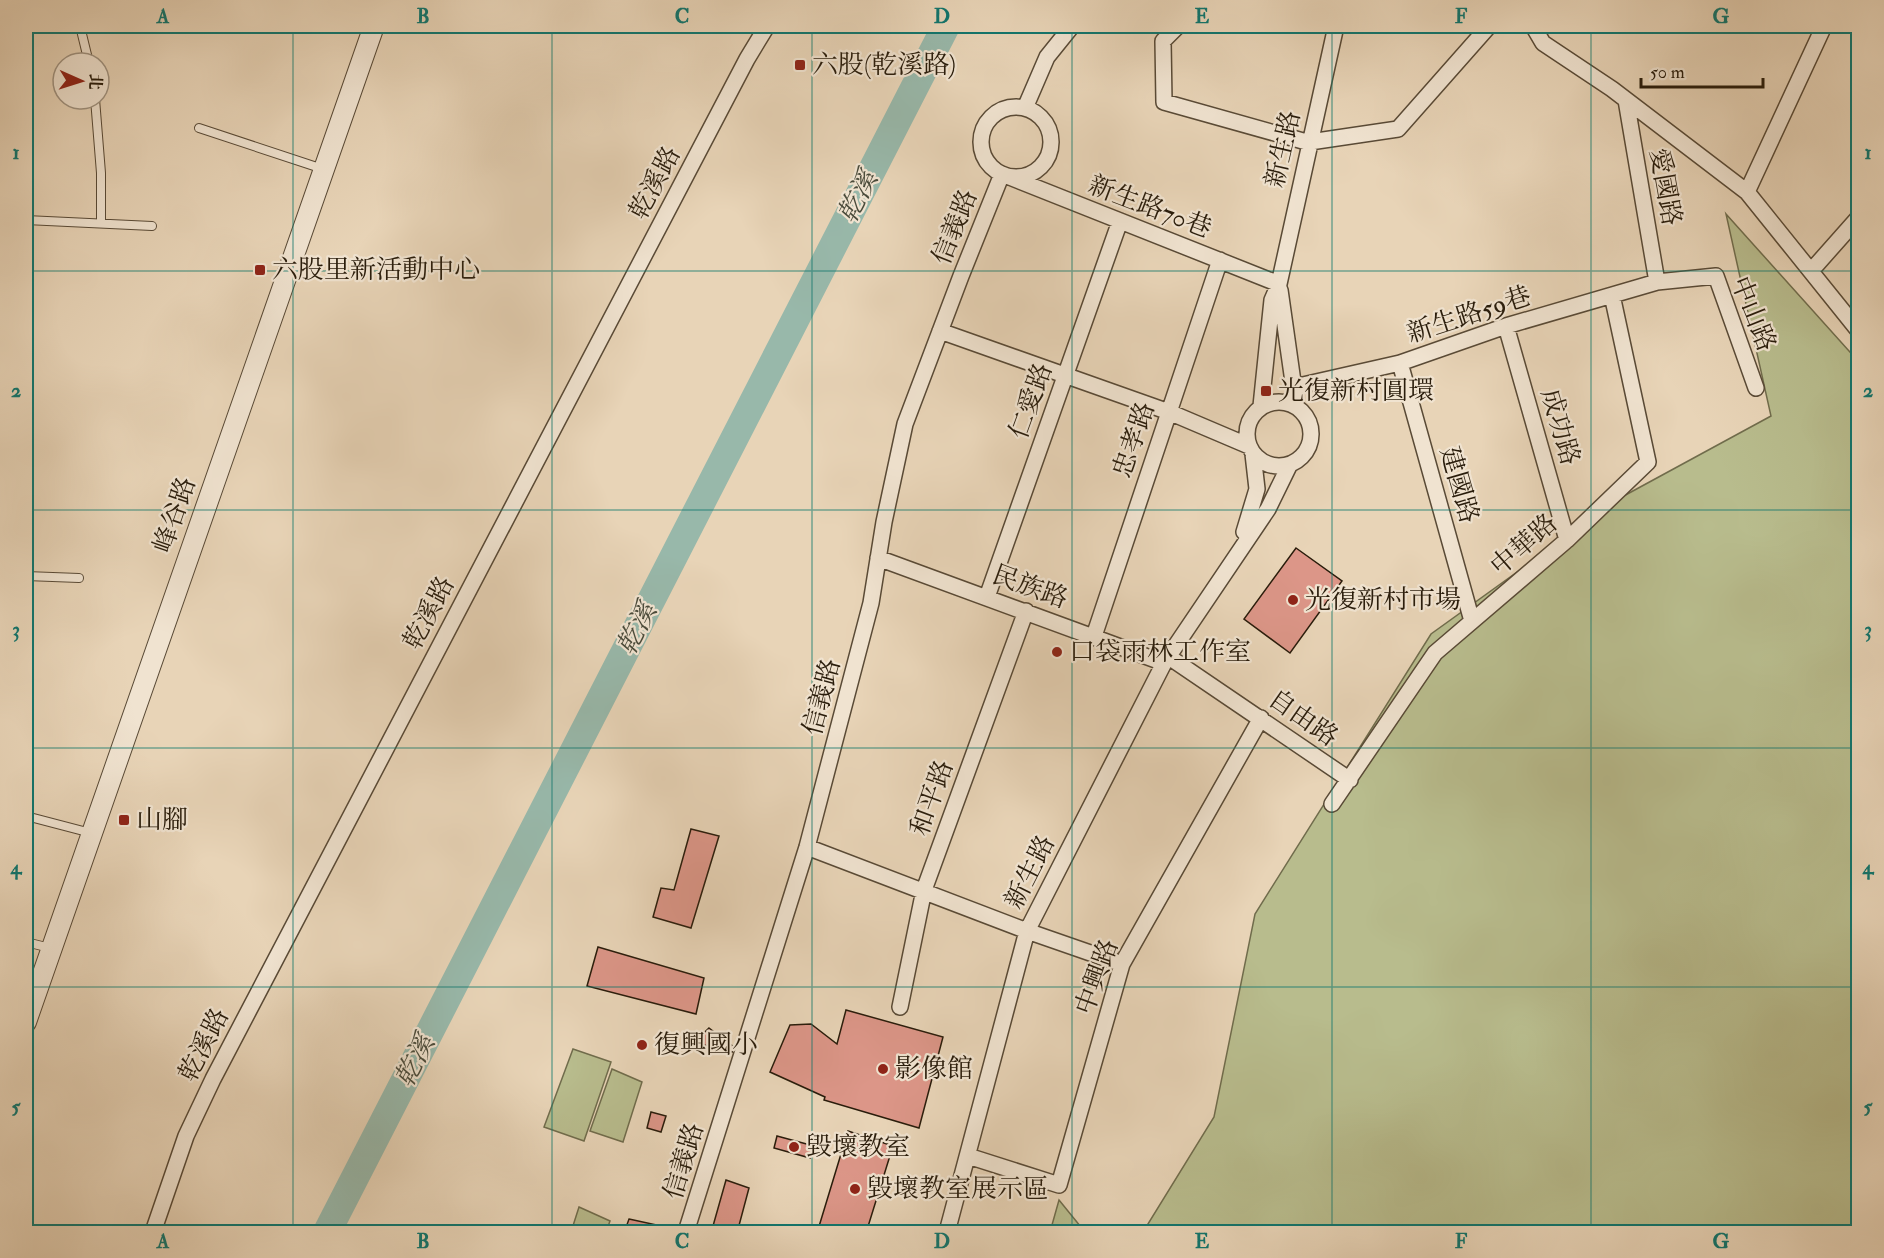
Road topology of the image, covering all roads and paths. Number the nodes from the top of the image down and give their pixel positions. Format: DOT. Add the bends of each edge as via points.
graph roads {
  1 [pos="80,26"];
  2 [pos="374,26"];
  3 [pos="767,26"];
  4 [pos="1072,26"];
  5 [pos="1178,26"];
  6 [pos="1336,26"];
  7 [pos="1489,26"];
  8 [pos="1533,26"];
  9 [pos="1824,26"];
  10 [pos="86,51"];
  11 [pos="1626,100"];
  12 [pos="1025,108"];
  13 [pos="96,111"];
  14 [pos="199,128"];
  15 [pos="1310,142"];
  16 [pos="324,170"];
  17 [pos="1002,174"];
  18 [pos="1747,192"];
  19 [pos="1858,218"];
  20 [pos="26,220"];
  21 [pos="1120,221"];
  22 [pos="101,223"];
  23 [pos="152,226"];
  24 [pos="1220,260"];
  25 [pos="1811,272"];
  26 [pos="1657,282"];
  27 [pos="1279,284"];
  28 [pos="1612,295"];
  29 [pos="1506,326"];
  30 [pos="940,330"];
  31 [pos="1858,330"];
  32 [pos="1400,363"];
  33 [pos="1066,375"];
  34 [pos="1294,387"];
  35 [pos="1756,388"];
  36 [pos="1261,406"];
  37 [pos="1296,406"];
  38 [pos="1169,412"];
  39 [pos="1251,450"];
  40 [pos="1290,464"];
  41 [pos="1567,540"];
  42 [pos="878,558"];
  43 [pos="1229,564"];
  44 [pos="26,576"];
  45 [pos="79,578"];
  46 [pos="987,597"];
  47 [pos="1026,611"];
  48 [pos="1472,621"];
  49 [pos="1094,636"];
  50 [pos="1166,660"];
  51 [pos="1261,718"];
  52 [pos="1350,780"];
  53 [pos="1332,804"];
  54 [pos="26,816"];
  55 [pos="92,833"];
  56 [pos="807,847"];
  57 [pos="924,890"];
  58 [pos="1027,931"];
  59 [pos="26,942"];
  60 [pos="51,948"];
  61 [pos="1122,964"];
  62 [pos="900,1007"];
  63 [pos="26,1022"];
  64 [pos="968,1156"];
  65 [pos="153,1233"];
  66 [pos="686,1233"];
  67 [pos="947,1233"];
  1 -- 10 [label="lane"];
  2 -- 16 [label="street, 峰谷路"];
  3 -- 65 [label="street, 乾溪路" via="213,1079 186,1136"];
  4 -- 12 [label="street" via="1047,57"];
  5 -- 15 [label="street" via="1163,41 1164,102"];
  6 -- 15 [label="street, 新生路"];
  7 -- 15 [label="street" via="1398,129"];
  8 -- 11 [label="street" via="1543,43"];
  9 -- 18 [label="street"];
  11 -- 18 [label="street"];
  11 -- 26 [label="street, 愛國路"];
  12 -- 17 [label="street, 信義路" via="1002,109 985,125 981,148 993,168"];
  12 -- 17 [label="street, 信義路" via="1044,121 1051,143 1048,154 1035,171 1013,177"];
  13 -- 22 [label="lane"];
  14 -- 16 [label="lane"];
  15 -- 27 [label="street, 新生路"];
  16 -- 55 [label="street, 峰谷路"];
  17 -- 21 [label="street, 新生路70巷"];
  17 -- 30 [label="street, 信義路"];
  18 -- 25 [label="street"];
  19 -- 25 [label="street"];
  20 -- 22 [label="lane"];
  21 -- 24 [label="street, 新生路70巷"];
  21 -- 33 [label="street, 仁愛路"];
  22 -- 23 [label="lane"];
  24 -- 27 [label="street, 新生路70巷"];
  24 -- 38 [label="street, 忠孝路"];
  25 -- 31 [label="street"];
  26 -- 28 [label="street, 新生路59巷"];
  26 -- 35 [label="street, 中山路" via="1716,276"];
  27 -- 34 [label="street, 新生路"];
  27 -- 36 [label="street, 新生路" via="1272,300"];
  28 -- 29 [label="street, 新生路59巷"];
  28 -- 41 [label="street, 中華路" via="1648,462"];
  29 -- 32 [label="street, 新生路59巷"];
  29 -- 41 [label="street, 成功路"];
  30 -- 33 [label="street"];
  30 -- 42 [label="street, 信義路" via="905,424"];
  32 -- 34 [label="street, 新生路59巷"];
  32 -- 48 [label="street, 建國路"];
  33 -- 38 [label="street"];
  33 -- 46 [label="street, 仁愛路"];
  34 -- 37 [label="street, 新生路"];
  36 -- 37 [label="street" via="1277,401"];
  36 -- 39 [label="street, 新生路" via="1247,427"];
  37 -- 40 [label="street, 新生路" via="1309,421 1310,442 1306,451"];
  38 -- 39 [label="street"];
  38 -- 49 [label="street, 忠孝路"];
  39 -- 40 [label="street" via="1270,465"];
  39 -- 43 [label="street, 新生路" via="1256,500"];
  40 -- 43 [label="street, 新生路" via="1268,509"];
  41 -- 48 [label="street, 中華路"];
  42 -- 46 [label="street, 民族路"];
  42 -- 56 [label="street, 信義路" via="871,603"];
  43 -- 50 [label="street, 新生路"];
  44 -- 45 [label="lane"];
  46 -- 47 [label="street, 民族路"];
  47 -- 49 [label="street, 民族路"];
  47 -- 57 [label="street, 和平路"];
  48 -- 52 [label="street, 中華路" via="1435,653"];
  49 -- 50 [label="street, 民族路"];
  50 -- 51 [label="street, 自由路"];
  50 -- 58 [label="street, 新生路"];
  51 -- 52 [label="street, 自由路"];
  51 -- 61 [label="street, 中興路"];
  52 -- 53 [label="street, 中華路"];
  54 -- 55 [label="lane"];
  55 -- 60 [label="street, 峰谷路"];
  56 -- 57 [label="street"];
  56 -- 66 [label="street, 信義路"];
  57 -- 58 [label="street"];
  57 -- 62 [label="street, 和平路"];
  58 -- 61 [label="street"];
  58 -- 64 [label="street, 新生路"];
  59 -- 60 [label="lane"];
  60 -- 63 [label="street, 峰谷路"];
  61 -- 64 [label="street, 中興路" via="1059,1185"];
  64 -- 67 [label="street, 新生路"];
}
